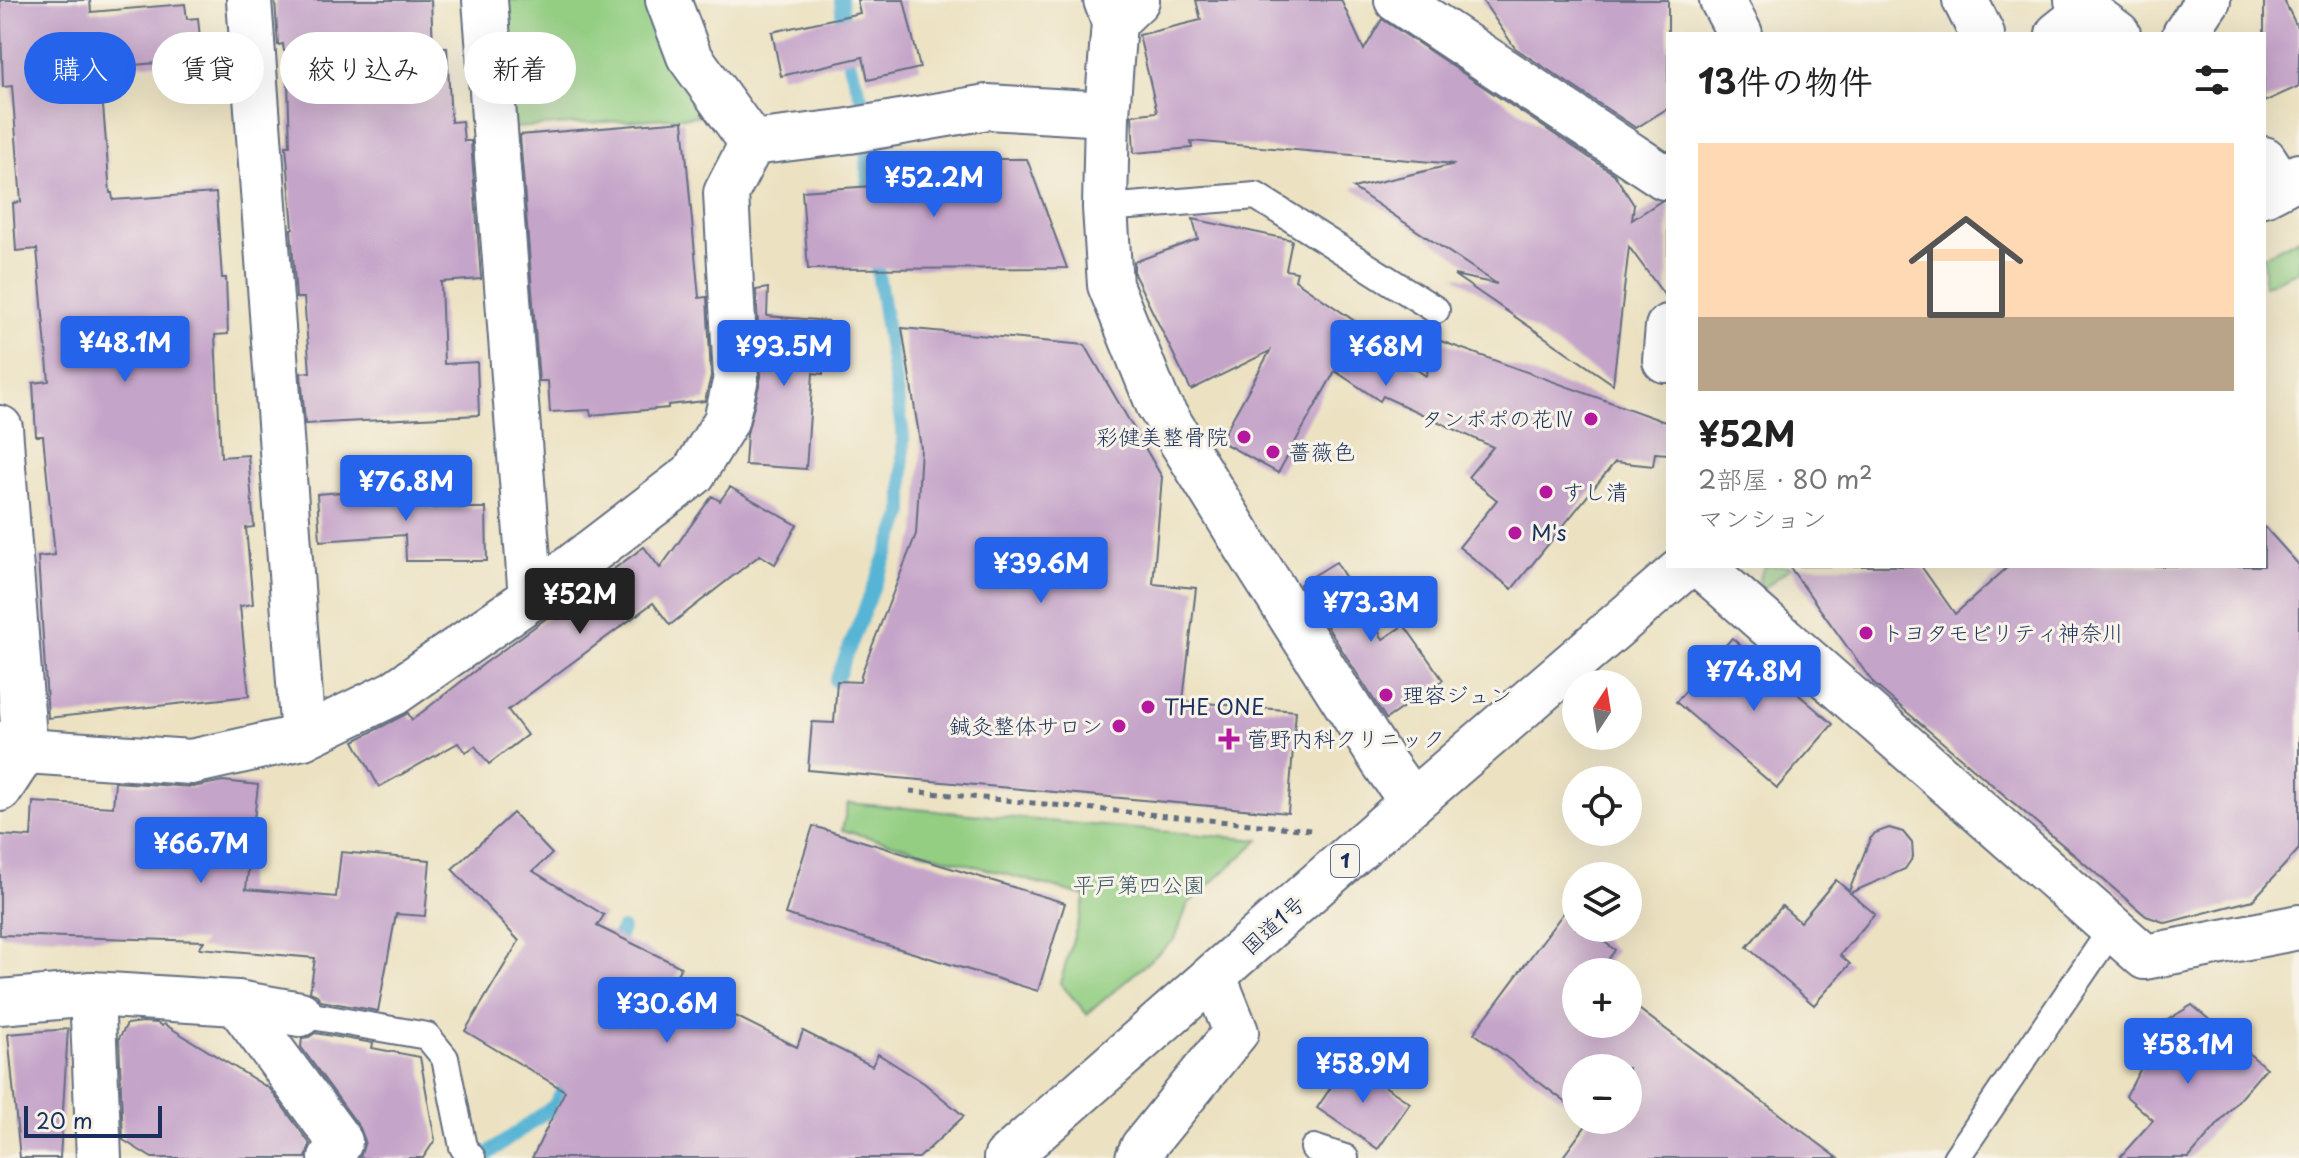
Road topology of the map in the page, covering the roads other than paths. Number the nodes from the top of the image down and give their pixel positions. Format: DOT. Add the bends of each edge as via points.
graph roads {
  1 [pos="249,0"];
  2 [pos="485,0"];
  3 [pos="668,0"];
  4 [pos="1397,0"];
  5 [pos="1722,0"];
  6 [pos="1965,0"];
  7 [pos="2208,0"];
  8 [pos="1119,7"];
  9 [pos="1739,32"];
  10 [pos="1981,32"];
  11 [pos="2186,32"];
  12 [pos="1107,114"];
  13 [pos="752,143"];
  14 [pos="1666,176"];
  15 [pos="1105,208"];
  16 [pos="1436,310"];
  17 [pos="0,428"];
  18 [pos="1684,568"];
  19 [pos="1703,568"];
  20 [pos="531,598"];
  21 [pos="303,737"];
  22 [pos="13,747"];
  23 [pos="0,789"];
  24 [pos="1412,802"];
  25 [pos="2299,927"];
  26 [pos="2112,929"];
  27 [pos="1214,977"];
  28 [pos="92,994"];
  29 [pos="0,1002"];
  30 [pos="237,1003"];
  31 [pos="300,1014"];
  32 [pos="1314,1148"];
  33 [pos="467,1153"];
  34 [pos="99,1158"];
  35 [pos="331,1158"];
  36 [pos="1006,1158"];
  37 [pos="1138,1158"];
  38 [pos="1345,1158"];
  39 [pos="1956,1158"];
  1 -- 21 [label="main road"];
  2 -- 20 [label="main road"];
  3 -- 13 [label="main road" via="689,56"];
  4 -- 14 [label="main road"];
  5 -- 9 [label="main road"];
  6 -- 10 [label="main road"];
  7 -- 11 [label="main road"];
  8 -- 12 [label="main road"];
  12 -- 13 [label="main road" via="987,107"];
  12 -- 15 [label="main road"];
  13 -- 20 [label="main road" via="726,193 736,378 726,421 693,474"];
  15 -- 16 [label="lane" via="1256,196"];
  15 -- 24 [label="main road" via="1110,285 1158,404"];
  17 -- 22 [label="main road"];
  18 -- 24 [label="main road, 国道1号 / 1"];
  19 -- 26 [label="main road"];
  20 -- 21 [label="main road" via="394,693"];
  21 -- 22 [label="main road" via="191,762"];
  22 -- 23 [label="main road"];
  24 -- 27 [label="main road, 国道1号 / 1"];
  25 -- 26 [label="main road" via="2145,957"];
  26 -- 39 [label="lane"];
  27 -- 36 [label="main road, 国道1号 / 1"];
  27 -- 37 [label="main road" via="1236,1032"];
  28 -- 29 [label="main road"];
  28 -- 30 [label="main road"];
  28 -- 34 [label="main road"];
  30 -- 31 [label="main road"];
  30 -- 35 [label="main road" via="340,1142"];
  31 -- 33 [label="lane" via="427,1036 445,1058"];
  32 -- 38 [label="lane"];
}
